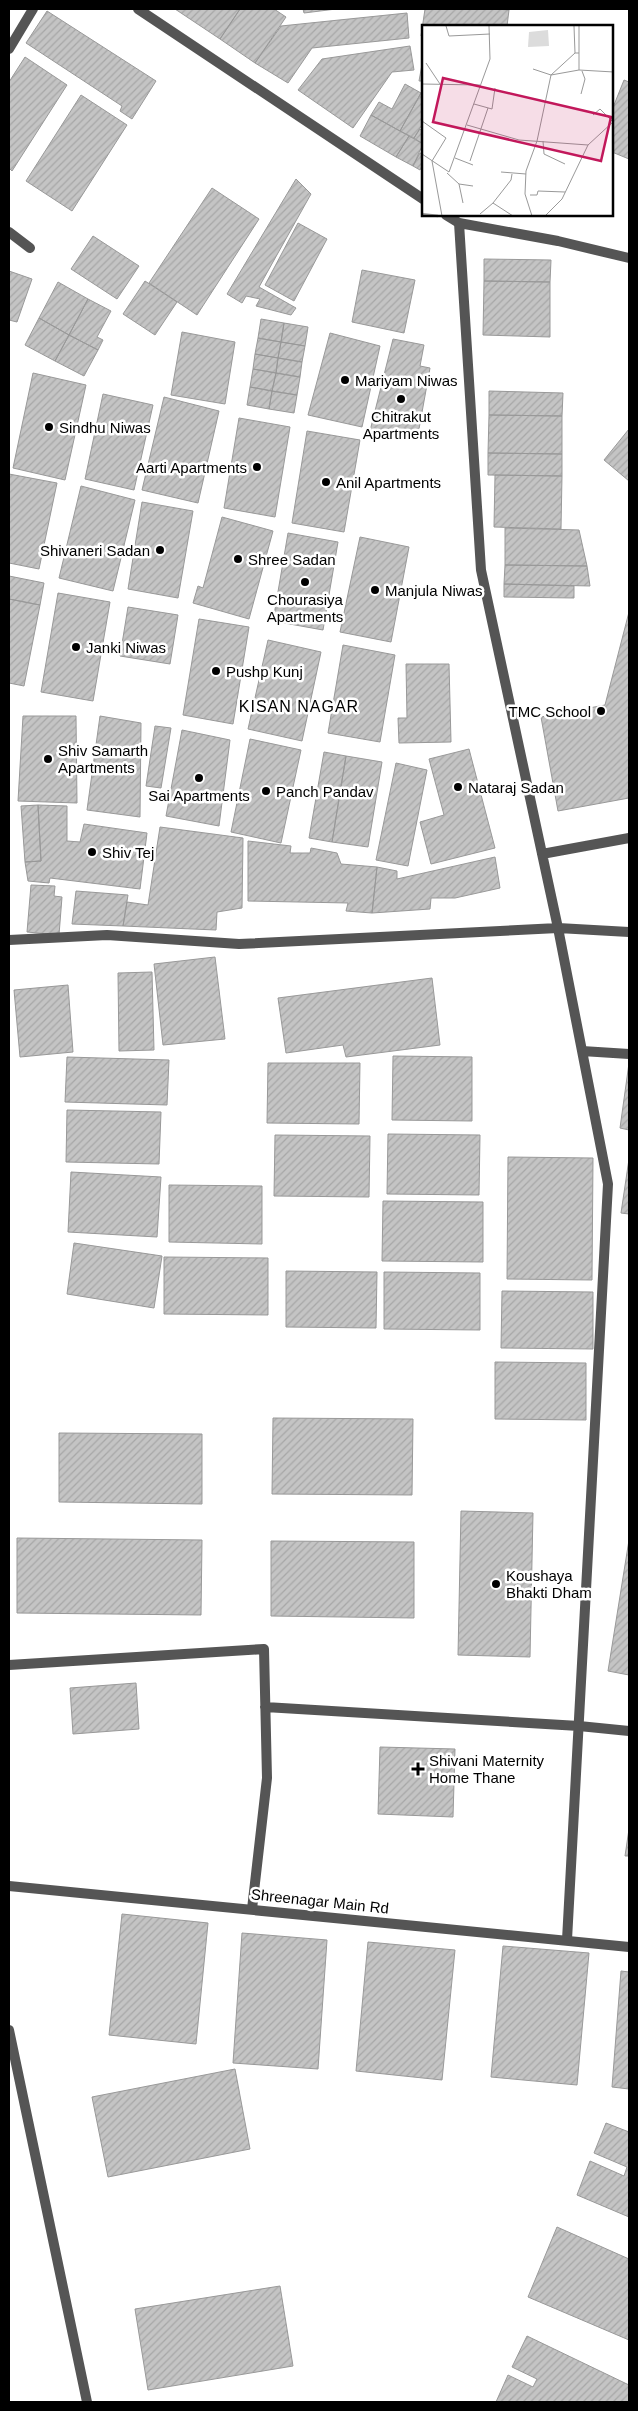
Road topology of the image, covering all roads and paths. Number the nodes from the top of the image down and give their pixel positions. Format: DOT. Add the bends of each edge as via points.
graph roads {
  1 [pos="33,9"];
  2 [pos="138,9"];
  3 [pos="9,49"];
  4 [pos="422,198"];
  5 [pos="448,216"];
  6 [pos="458,223"];
  7 [pos="9,232"];
  8 [pos="30,248"];
  9 [pos="629,258"];
  10 [pos="629,838"];
  11 [pos="542,854"];
  12 [pos="558,928"];
  13 [pos="629,932"];
  14 [pos="9,940"];
  15 [pos="582,1051"];
  16 [pos="629,1054"];
  17 [pos="9,1665"];
  18 [pos="265,1707"];
  19 [pos="579,1726"];
  20 [pos="629,1731"];
  21 [pos="9,1886"];
  22 [pos="252,1909"];
  23 [pos="567,1940"];
  24 [pos="629,1947"];
  25 [pos="9,2030"];
  26 [pos="87,2402"];
  1 -- 3 [label="street"];
  2 -- 4 [label="street"];
  5 -- 6 [label="street"];
  6 -- 9 [label="street"];
  6 -- 11 [label="street" via="482,570"];
  7 -- 8 [label="street"];
  10 -- 11 [label="street"];
  11 -- 12 [label="street"];
  12 -- 13 [label="street"];
  12 -- 14 [label="street" via="239,944 107,935"];
  12 -- 15 [label="street"];
  15 -- 16 [label="street"];
  15 -- 19 [label="street" via="608,1184"];
  17 -- 18 [label="street" via="264,1649"];
  18 -- 19 [label="street"];
  18 -- 22 [label="street" via="267,1778"];
  19 -- 20 [label="street"];
  19 -- 23 [label="street"];
  21 -- 22 [label="street, Shreenagar Main Rd"];
  22 -- 23 [label="street, Shreenagar Main Rd"];
  23 -- 24 [label="street, Shreenagar Main Rd"];
  25 -- 26 [label="street"];
}
